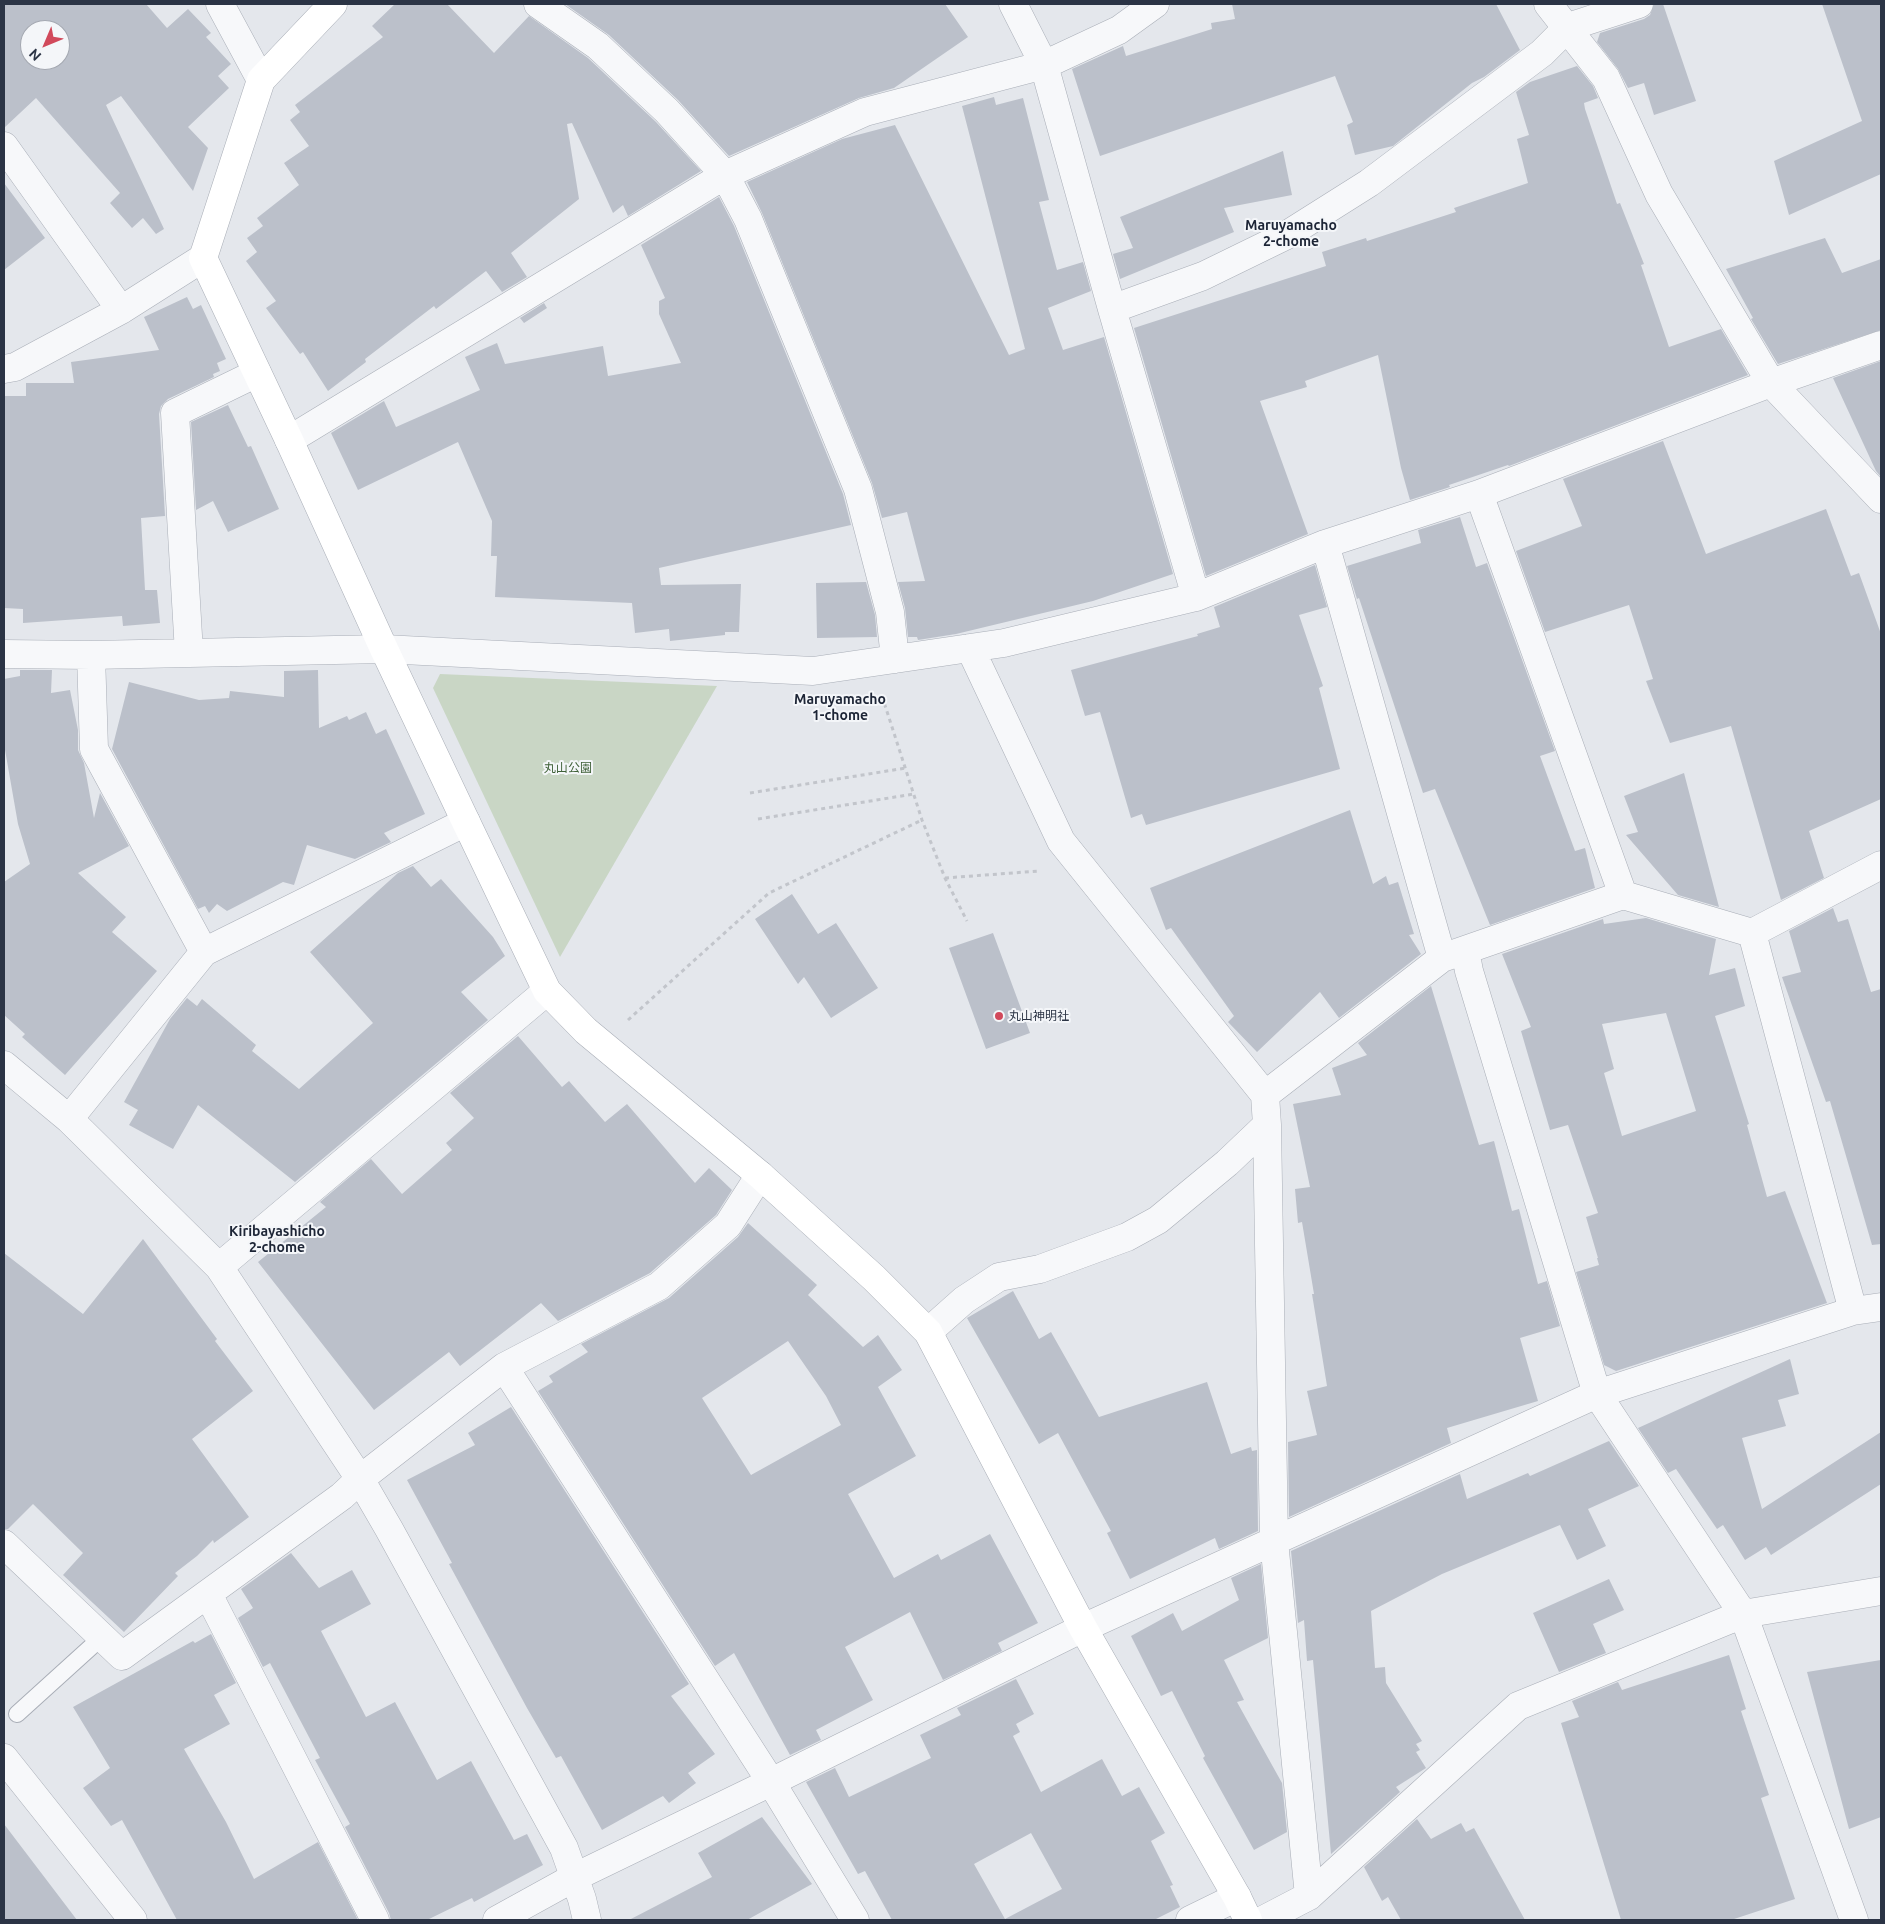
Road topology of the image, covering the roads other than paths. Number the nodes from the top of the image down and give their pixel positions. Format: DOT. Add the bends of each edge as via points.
graph roads {
  1 [pos="220,4"];
  2 [pos="333,4"];
  3 [pos="538,4"];
  4 [pos="1013,4"];
  5 [pos="1155,4"];
  6 [pos="1548,4"];
  7 [pos="1639,4"];
  8 [pos="1568,27"];
  9 [pos="1044,65"];
  10 [pos="261,80"];
  11 [pos="4,146"];
  12 [pos="725,176"];
  13 [pos="202,258"];
  14 [pos="1112,309"];
  15 [pos="121,310"];
  16 [pos="1881,345"];
  17 [pos="4,370"];
  18 [pos="257,373"];
  19 [pos="1771,383"];
  20 [pos="289,440"];
  21 [pos="1479,494"];
  22 [pos="1881,499"];
  23 [pos="1325,544"];
  24 [pos="1196,596"];
  25 [pos="970,648"];
  26 [pos="384,649"];
  27 [pos="189,652"];
  28 [pos="4,654"];
  29 [pos="91,655"];
  30 [pos="883,661"];
  31 [pos="466,822"];
  32 [pos="1881,865"];
  33 [pos="1623,895"];
  34 [pos="1752,933"];
  35 [pos="204,952"];
  36 [pos="1453,954"];
  37 [pos="547,991"];
  38 [pos="4,1065"];
  39 [pos="1265,1095"];
  40 [pos="69,1118"];
  41 [pos="1267,1125"];
  42 [pos="760,1175"];
  43 [pos="219,1267"];
  44 [pos="1881,1307"];
  45 [pos="1853,1311"];
  46 [pos="928,1332"];
  47 [pos="504,1367"];
  48 [pos="1597,1394"];
  49 [pos="360,1479"];
  50 [pos="1274,1541"];
  51 [pos="4,1544"];
  52 [pos="1881,1591"];
  53 [pos="208,1594"];
  54 [pos="1743,1614"];
  55 [pos="1083,1628"];
  56 [pos="102,1637"];
  57 [pos="17,1714"];
  58 [pos="4,1758"];
  59 [pos="771,1782"];
  60 [pos="575,1877"];
  61 [pos="1309,1896"];
  62 [pos="1243,1909"];
  63 [pos="133,1920"];
  64 [pos="375,1920"];
  65 [pos="497,1920"];
  66 [pos="587,1920"];
  67 [pos="855,1920"];
  68 [pos="1190,1920"];
  69 [pos="1263,1920"];
  70 [pos="1854,1920"];
  1 -- 10 [label="street"];
  2 -- 10 [label="street"];
  3 -- 12 [label="street" via="598,46 667,111"];
  4 -- 9 [label="street"];
  5 -- 9 [label="street" via="1119,30"];
  6 -- 8 [label="street"];
  7 -- 8 [label="street"];
  8 -- 14 [label="street" via="1542,53 1369,183 1286,236 1203,276"];
  8 -- 19 [label="street" via="1606,78 1659,194"];
  9 -- 12 [label="street" via="865,112"];
  9 -- 14 [label="street"];
  10 -- 13 [label="street"];
  11 -- 15 [label="street"];
  12 -- 20 [label="street"];
  12 -- 30 [label="street" via="748,219 858,489 890,612"];
  13 -- 15 [label="street"];
  13 -- 18 [label="street"];
  14 -- 24 [label="street"];
  15 -- 17 [label="street"];
  16 -- 19 [label="street"];
  18 -- 20 [label="street"];
  18 -- 27 [label="street" via="175,413"];
  19 -- 21 [label="street"];
  19 -- 22 [label="street"];
  20 -- 26 [label="street"];
  21 -- 23 [label="street"];
  21 -- 33 [label="street"];
  23 -- 24 [label="street"];
  23 -- 36 [label="street"];
  24 -- 25 [label="street" via="1004,643"];
  25 -- 30 [label="street"];
  25 -- 39 [label="street" via="1061,841"];
  26 -- 27 [label="street"];
  26 -- 30 [label="street" via="813,671"];
  26 -- 31 [label="street"];
  27 -- 29 [label="street"];
  28 -- 29 [label="street"];
  29 -- 35 [label="street" via="94,748"];
  31 -- 35 [label="street"];
  31 -- 37 [label="street"];
  32 -- 34 [label="street"];
  33 -- 34 [label="street"];
  33 -- 36 [label="street"];
  34 -- 45 [label="street"];
  35 -- 40 [label="street"];
  36 -- 39 [label="street"];
  36 -- 48 [label="street" via="1472,981"];
  37 -- 42 [label="street" via="586,1031"];
  37 -- 43 [label="street"];
  38 -- 40 [label="street"];
  39 -- 41 [label="street"];
  40 -- 43 [label="street"];
  41 -- 46 [label="street" via="1158,1220 1127,1237 1040,1269 999,1277 964,1300"];
  41 -- 50 [label="street"];
  42 -- 46 [label="street" via="874,1278"];
  42 -- 47 [label="street" via="728,1225 660,1286"];
  43 -- 49 [label="street"];
  44 -- 45 [label="street"];
  45 -- 48 [label="street"];
  46 -- 55 [label="street"];
  47 -- 49 [label="street"];
  47 -- 59 [label="street"];
  48 -- 50 [label="street"];
  48 -- 54 [label="street"];
  49 -- 53 [label="street" via="342,1496"];
  49 -- 60 [label="street" via="564,1848"];
  50 -- 55 [label="street"];
  50 -- 61 [label="street"];
  51 -- 56 [label="street"];
  52 -- 54 [label="street"];
  53 -- 56 [label="street" via="122,1656"];
  53 -- 64 [label="street"];
  54 -- 61 [label="street" via="1518,1706"];
  54 -- 70 [label="street"];
  55 -- 59 [label="street"];
  55 -- 62 [label="street"];
  56 -- 57 [label="lane"];
  58 -- 63 [label="street"];
  59 -- 60 [label="street"];
  59 -- 67 [label="street"];
  60 -- 65 [label="street"];
  60 -- 66 [label="street"];
  61 -- 69 [label="street"];
  62 -- 68 [label="street"];
}
